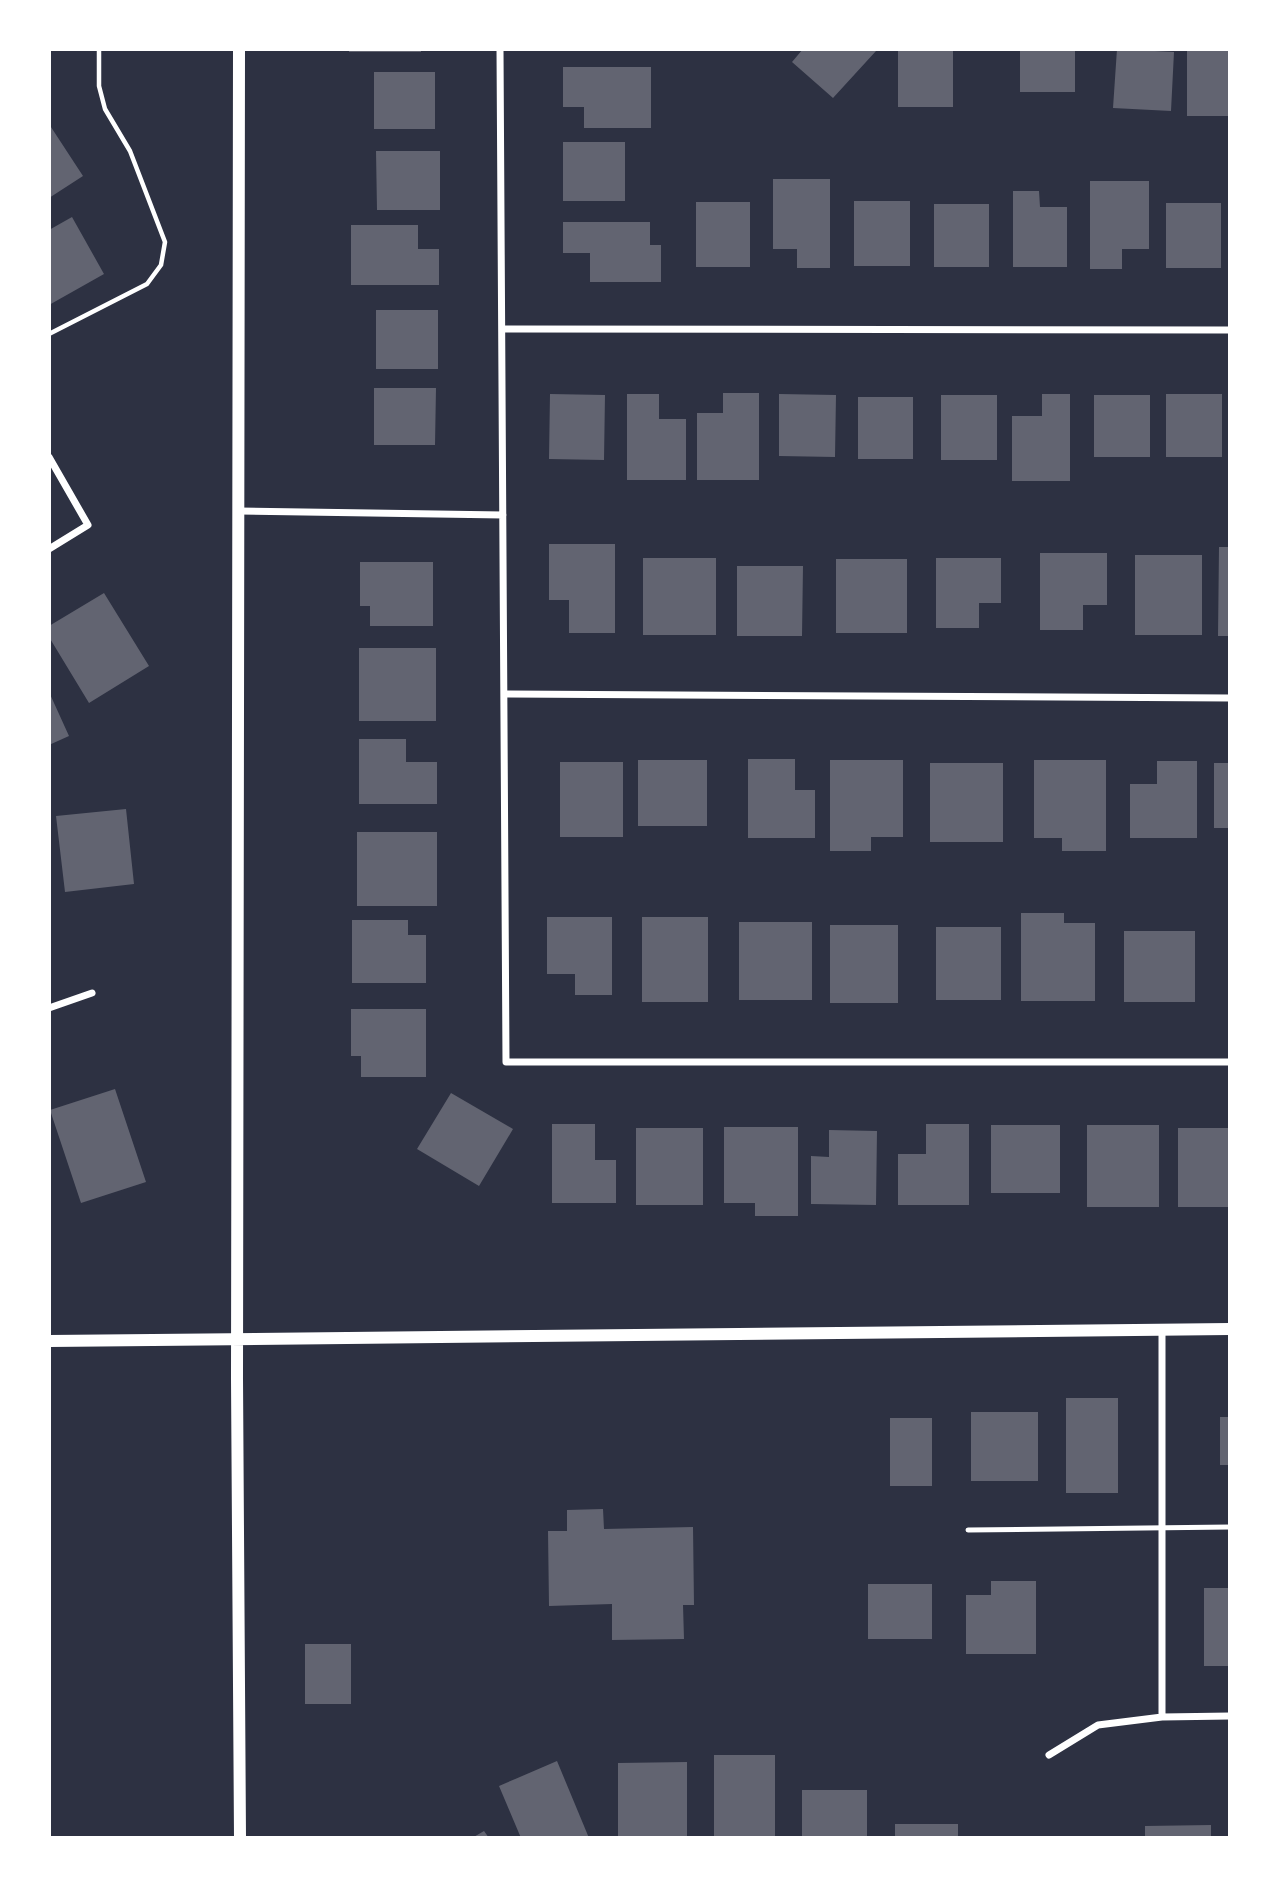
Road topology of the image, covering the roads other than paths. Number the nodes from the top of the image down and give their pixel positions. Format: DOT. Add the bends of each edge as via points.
graph roads {
  1 [pos="239,49"];
  2 [pos="500,49"];
  3 [pos="504,329"];
  4 [pos="1230,331"];
  5 [pos="49,457"];
  6 [pos="239,511"];
  7 [pos="503,515"];
  8 [pos="49,549"];
  9 [pos="504,694"];
  10 [pos="1230,698"];
  11 [pos="92,993"];
  12 [pos="49,1008"];
  13 [pos="1230,1062"];
  14 [pos="1230,1329"];
  15 [pos="1162,1330"];
  16 [pos="49,1341"];
  17 [pos="237,1342"];
  18 [pos="1230,1527"];
  19 [pos="1162,1528"];
  20 [pos="968,1530"];
  21 [pos="1230,1716"];
  22 [pos="1162,1717"];
  23 [pos="1049,1755"];
  24 [pos="240,1838"];
  1 -- 6 [label="street"];
  2 -- 3 [label="street"];
  3 -- 4 [label="street"];
  3 -- 7 [label="street"];
  5 -- 8 [label="street" via="88,524"];
  6 -- 7 [label="street"];
  6 -- 17 [label="street"];
  7 -- 9 [label="street"];
  9 -- 10 [label="street"];
  9 -- 13 [label="street" via="506,1062"];
  11 -- 12 [label="street"];
  14 -- 15 [label="street"];
  15 -- 17 [label="street"];
  15 -- 19 [label="street"];
  16 -- 17 [label="street"];
  17 -- 24 [label="street"];
  18 -- 19 [label="lane"];
  19 -- 20 [label="lane"];
  19 -- 22 [label="street"];
  21 -- 22 [label="street"];
  22 -- 23 [label="street" via="1098,1725"];
}
